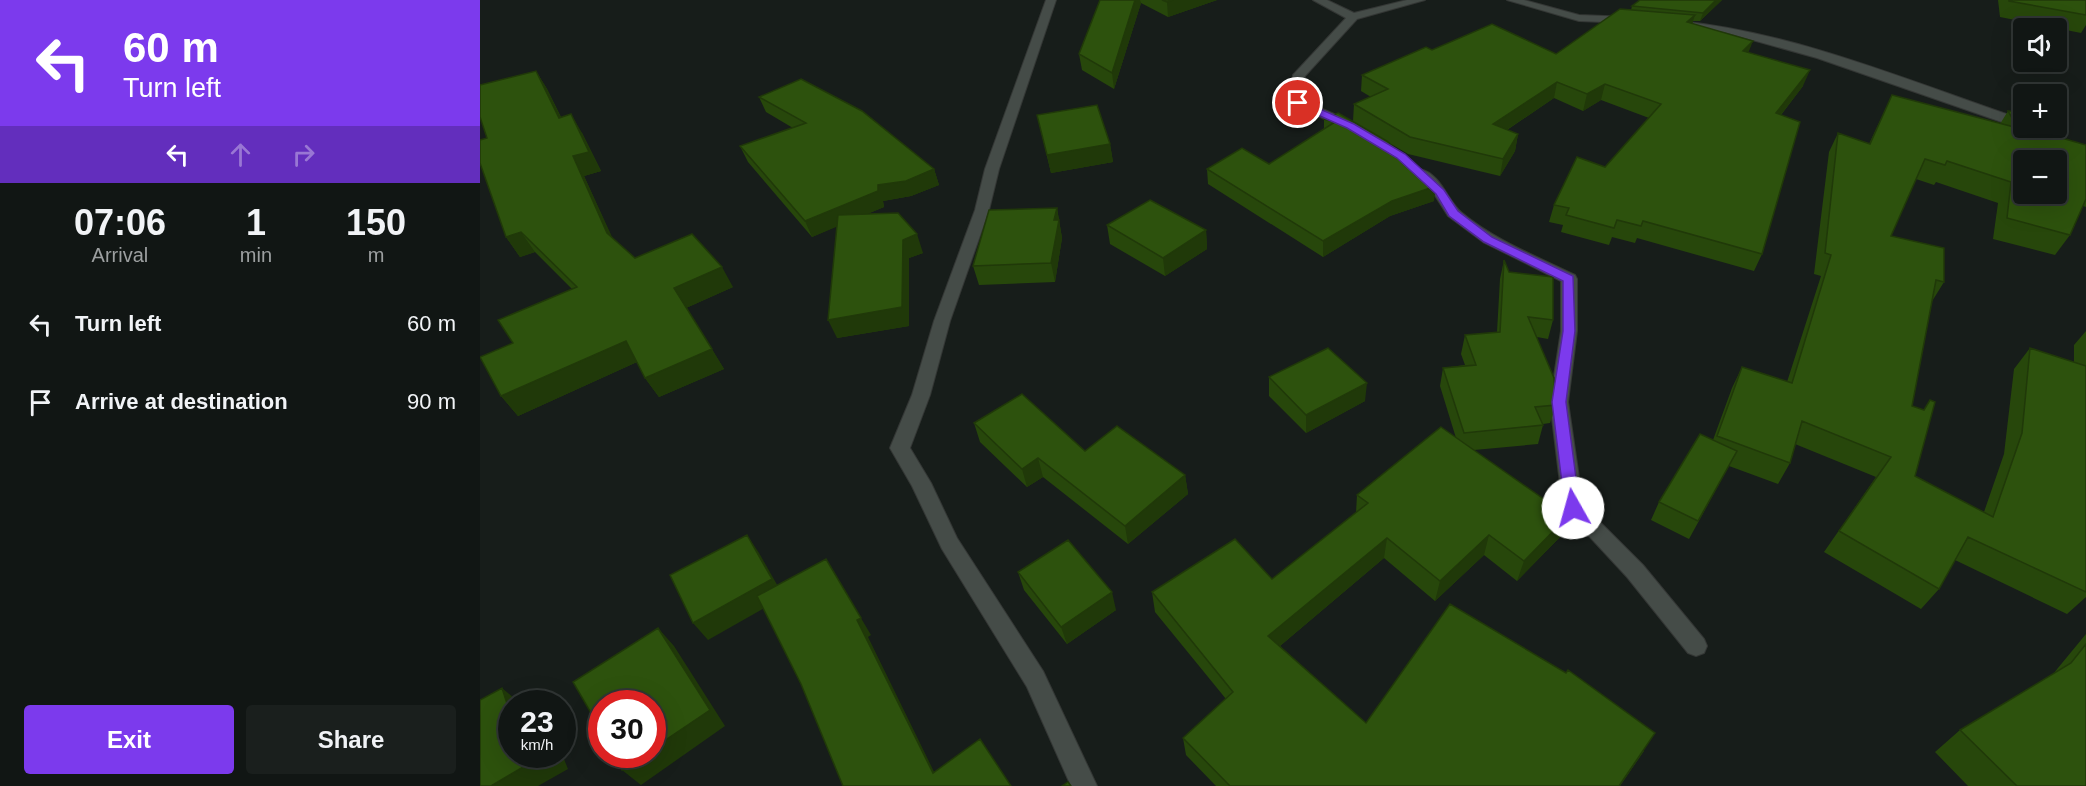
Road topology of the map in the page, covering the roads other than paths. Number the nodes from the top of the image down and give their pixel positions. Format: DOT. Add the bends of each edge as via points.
graph roads {
  1 [pos="1051,0"];
  2 [pos="1318,0"];
  3 [pos="1420,0"];
  4 [pos="1512,0"];
  5 [pos="1353,17"];
  6 [pos="1647,21"];
  7 [pos="1669,23"];
  8 [pos="2013,121"];
  9 [pos="1361,132"];
  10 [pos="1409,163"];
  11 [pos="1696,646"];
  12 [pos="1084,786"];
  1 -- 12 [label="street" via="900,448 949,543 1035,678"];
  2 -- 5 [label="street"];
  3 -- 5 [label="street"];
  4 -- 6 [label="street" via="1579,18"];
  5 -- 9 [label="street" via="1299,75 1298,103"];
  7 -- 8 [label="street" via="1725,29 1821,55"];
  10 -- 11 [label="street" via="1440,192 1453,213 1488,239 1569,279 1569,331 1559,402 1573,508 1635,571"];
}
